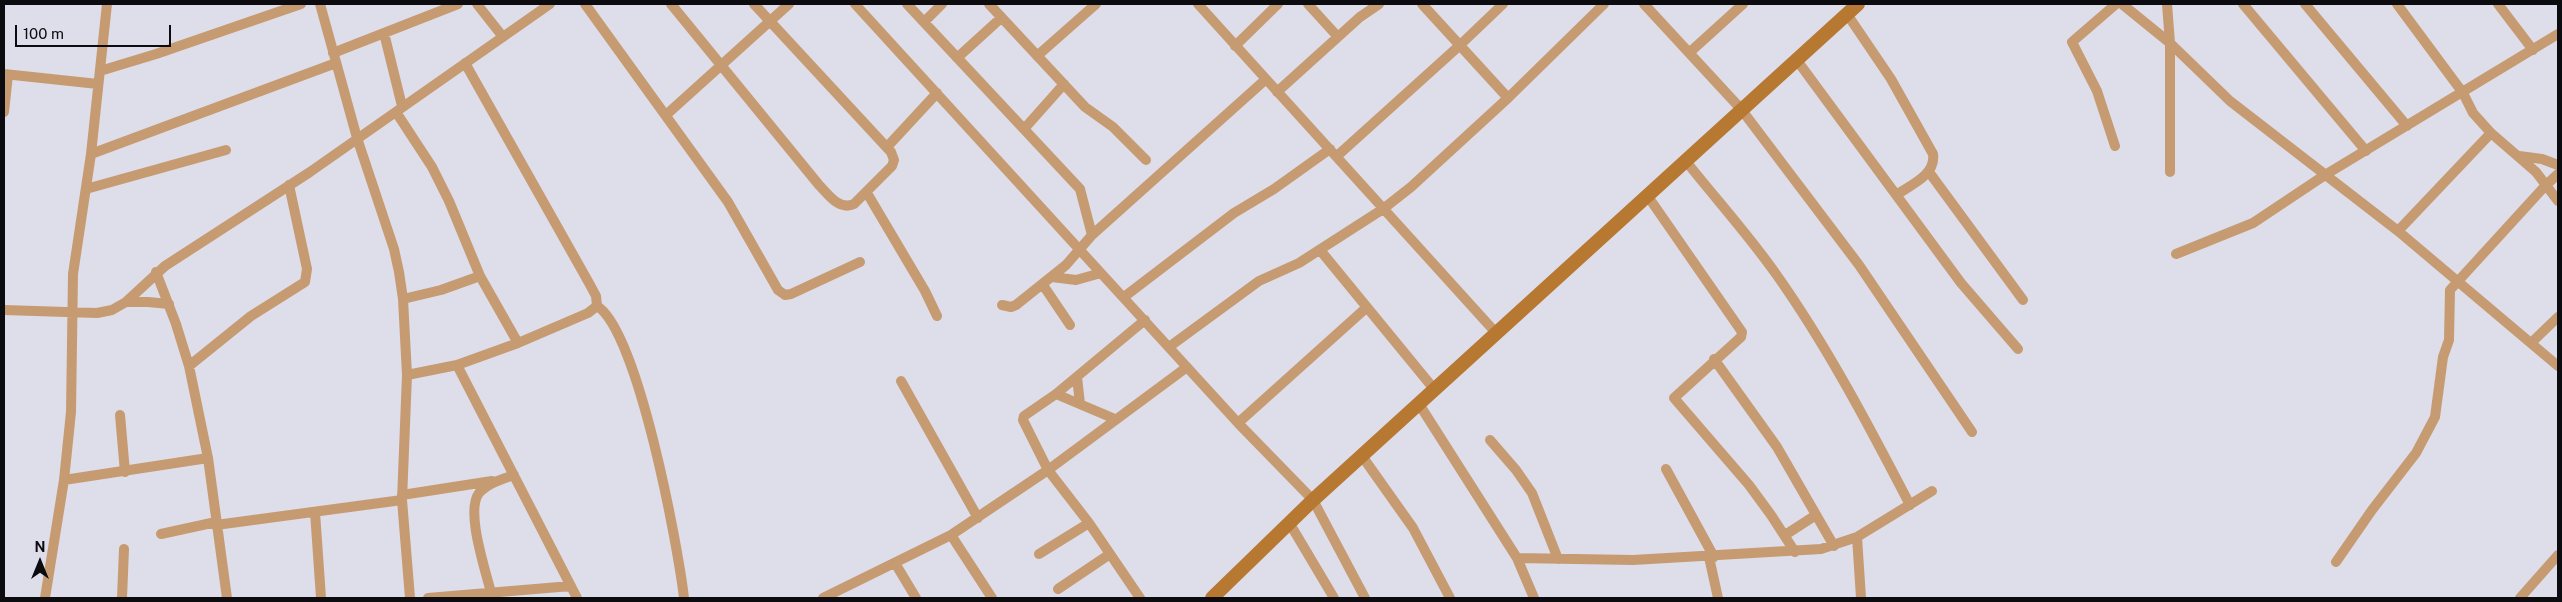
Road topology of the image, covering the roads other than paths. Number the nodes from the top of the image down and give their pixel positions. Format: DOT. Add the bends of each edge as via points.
graph roads {
  1 [pos="107,4"];
  2 [pos="301,4"];
  3 [pos="320,4"];
  4 [pos="458,4"];
  5 [pos="477,4"];
  6 [pos="550,4"];
  7 [pos="585,4"];
  8 [pos="671,4"];
  9 [pos="754,4"];
  10 [pos="789,4"];
  11 [pos="855,4"];
  12 [pos="907,4"];
  13 [pos="942,4"];
  14 [pos="988,4"];
  15 [pos="1096,4"];
  16 [pos="1198,4"];
  17 [pos="1278,4"];
  18 [pos="1308,4"];
  19 [pos="1379,4"];
  20 [pos="1422,4"];
  21 [pos="1503,4"];
  22 [pos="1604,4"];
  23 [pos="1644,4"];
  24 [pos="1858,4"];
  25 [pos="2116,4"];
  26 [pos="2122,4"];
  27 [pos="2167,4"];
  28 [pos="2243,4"];
  29 [pos="2305,4"];
  30 [pos="2397,4"];
  31 [pos="2498,4"];
  32 [pos="1738,5"];
  33 [pos="536,8"];
  34 [pos="1846,14"];
  35 [pos="1001,18"];
  36 [pos="770,21"];
  37 [pos="924,22"];
  38 [pos="384,33"];
  39 [pos="2558,34"];
  40 [pos="503,37"];
  41 [pos="1338,37"];
  42 [pos="2170,43"];
  43 [pos="1235,46"];
  44 [pos="1459,46"];
  45 [pos="2533,50"];
  46 [pos="333,52"];
  47 [pos="1689,53"];
  48 [pos="1037,56"];
  49 [pos="957,58"];
  50 [pos="1796,59"];
  51 [pos="336,63"];
  52 [pos="465,63"];
  53 [pos="721,67"];
  54 [pos="100,70"];
  55 [pos="6,74"];
  56 [pos="1265,80"];
  57 [pos="98,84"];
  58 [pos="1064,84"];
  59 [pos="1277,92"];
  60 [pos="2463,92"];
  61 [pos="937,93"];
  62 [pos="1508,98"];
  63 [pos="399,109"];
  64 [pos="1741,109"];
  65 [pos="4,112"];
  66 [pos="666,115"];
  67 [pos="2407,126"];
  68 [pos="1024,129"];
  69 [pos="2491,133"];
  70 [pos="357,138"];
  71 [pos="2115,146"];
  72 [pos="887,147"];
  73 [pos="226,150"];
  74 [pos="2366,151"];
  75 [pos="1333,153"];
  76 [pos="91,154"];
  77 [pos="2518,156"];
  78 [pos="1146,160"];
  79 [pos="1685,160"];
  80 [pos="2558,165"];
  81 [pos="1929,172"];
  82 [pos="2170,172"];
  83 [pos="2558,174"];
  84 [pos="2325,175"];
  85 [pos="290,185"];
  86 [pos="2544,186"];
  87 [pos="86,189"];
  88 [pos="867,193"];
  89 [pos="1647,195"];
  90 [pos="1896,195"];
  91 [pos="2558,202"];
  92 [pos="1383,210"];
  93 [pos="2398,231"];
  94 [pos="1092,235"];
  95 [pos="1080,250"];
  96 [pos="1320,250"];
  97 [pos="2176,254"];
  98 [pos="860,262"];
  99 [pos="156,272"];
  100 [pos="1102,273"];
  101 [pos="480,276"];
  102 [pos="1052,277"];
  103 [pos="2457,281"];
  104 [pos="1043,285"];
  105 [pos="1124,297"];
  106 [pos="403,299"];
  107 [pos="2023,300"];
  108 [pos="126,302"];
  109 [pos="169,304"];
  110 [pos="1002,305"];
  111 [pos="597,306"];
  112 [pos="1366,308"];
  113 [pos="4,310"];
  114 [pos="73,313"];
  115 [pos="936,316"];
  116 [pos="2558,317"];
  117 [pos="1145,320"];
  118 [pos="1070,325"];
  119 [pos="1497,334"];
  120 [pos="518,343"];
  121 [pos="2530,343"];
  122 [pos="1169,347"];
  123 [pos="2018,349"];
  124 [pos="1714,359"];
  125 [pos="457,365"];
  126 [pos="189,366"];
  127 [pos="2558,366"];
  128 [pos="1187,367"];
  129 [pos="407,375"];
  130 [pos="1077,377"];
  131 [pos="901,381"];
  132 [pos="1434,389"];
  133 [pos="1056,394"];
  134 [pos="1080,404"];
  135 [pos="1419,404"];
  136 [pos="120,415"];
  137 [pos="1115,419"];
  138 [pos="1238,423"];
  139 [pos="1972,432"];
  140 [pos="1490,440"];
  141 [pos="1362,456"];
  142 [pos="208,458"];
  143 [pos="1666,469"];
  144 [pos="1048,470"];
  145 [pos="125,472"];
  146 [pos="514,475"];
  147 [pos="64,480"];
  148 [pos="498,480"];
  149 [pos="1932,490"];
  150 [pos="402,498"];
  151 [pos="1313,500"];
  152 [pos="1910,505"];
  153 [pos="316,512"];
  154 [pos="1816,515"];
  155 [pos="978,518"];
  156 [pos="1089,523"];
  157 [pos="216,524"];
  158 [pos="1290,524"];
  159 [pos="161,534"];
  160 [pos="951,535"];
  161 [pos="1785,535"];
  162 [pos="1857,537"];
  163 [pos="1834,546"];
  164 [pos="124,548"];
  165 [pos="1795,552"];
  166 [pos="1039,554"];
  167 [pos="1110,554"];
  168 [pos="2558,556"];
  169 [pos="1712,557"];
  170 [pos="1517,558"];
  171 [pos="1558,559"];
  172 [pos="2336,562"];
  173 [pos="895,563"];
  174 [pos="571,586"];
  175 [pos="1058,589"];
  176 [pos="491,593"];
  177 [pos="45,598"];
  178 [pos="122,598"];
  179 [pos="227,598"];
  180 [pos="321,598"];
  181 [pos="410,598"];
  182 [pos="428,598"];
  183 [pos="576,598"];
  184 [pos="684,598"];
  185 [pos="823,598"];
  186 [pos="916,598"];
  187 [pos="992,598"];
  188 [pos="1140,598"];
  189 [pos="1212,598"];
  190 [pos="1334,598"];
  191 [pos="1365,598"];
  192 [pos="1450,598"];
  193 [pos="1534,598"];
  194 [pos="1718,598"];
  195 [pos="1862,598"];
  196 [pos="2520,598"];
  1 -- 54 [label="street"];
  2 -- 54 [label="street"];
  3 -- 46 [label="street"];
  4 -- 38 [label="street"];
  5 -- 40 [label="street"];
  6 -- 33 [label="street"];
  7 -- 66 [label="street"];
  8 -- 53 [label="street"];
  9 -- 36 [label="street"];
  10 -- 36 [label="street"];
  11 -- 61 [label="street"];
  12 -- 37 [label="street"];
  13 -- 37 [label="street"];
  14 -- 35 [label="street"];
  15 -- 48 [label="street"];
  16 -- 43 [label="street"];
  17 -- 43 [label="street"];
  18 -- 41 [label="street"];
  19 -- 41 [label="street"];
  20 -- 44 [label="street"];
  21 -- 44 [label="street"];
  22 -- 62 [label="street"];
  23 -- 47 [label="street"];
  24 -- 34 [label="street"];
  25 -- 71 [label="street" via="2072,42 2097,91"];
  26 -- 42 [label="street"];
  27 -- 42 [label="street"];
  28 -- 74 [label="street"];
  29 -- 67 [label="street"];
  30 -- 60 [label="street"];
  31 -- 45 [label="street"];
  32 -- 47 [label="street"];
  33 -- 40 [label="street"];
  34 -- 50 [label="street"];
  34 -- 81 [label="street" via="1891,78 1932,150 1934,158"];
  35 -- 48 [label="street"];
  35 -- 49 [label="street"];
  36 -- 53 [label="street"];
  36 -- 72 [label="street"];
  37 -- 49 [label="street"];
  38 -- 46 [label="street"];
  38 -- 63 [label="street"];
  39 -- 45 [label="street"];
  40 -- 52 [label="street"];
  41 -- 59 [label="street"];
  42 -- 82 [label="street"];
  42 -- 84 [label="street" via="2230,101"];
  43 -- 56 [label="street"];
  44 -- 62 [label="street"];
  44 -- 75 [label="street"];
  45 -- 60 [label="street"];
  46 -- 51 [label="street"];
  47 -- 64 [label="street"];
  48 -- 58 [label="street"];
  49 -- 68 [label="street"];
  50 -- 64 [label="street"];
  50 -- 90 [label="street"];
  51 -- 70 [label="street"];
  51 -- 76 [label="street"];
  52 -- 63 [label="street"];
  52 -- 111 [label="street" via="590,283"];
  53 -- 66 [label="street"];
  53 -- 88 [label="street" via="782,142 836,201 842,206 850,206"];
  54 -- 57 [label="street"];
  55 -- 57 [label="street"];
  55 -- 65 [label="street"];
  56 -- 59 [label="street"];
  56 -- 94 [label="street"];
  57 -- 76 [label="street"];
  58 -- 68 [label="street"];
  58 -- 78 [label="street"];
  59 -- 75 [label="street"];
  60 -- 67 [label="street"];
  60 -- 69 [label="street" via="2473,113"];
  61 -- 72 [label="street"];
  61 -- 95 [label="street"];
  62 -- 92 [label="street"];
  63 -- 70 [label="street"];
  63 -- 101 [label="street" via="449,202"];
  64 -- 79 [label="street"];
  64 -- 139 [label="street" via="1859,265"];
  66 -- 98 [label="street" via="728,202 778,290 785,295 791,294"];
  67 -- 74 [label="street"];
  68 -- 94 [label="street" via="1080,189"];
  69 -- 77 [label="street"];
  69 -- 93 [label="street"];
  70 -- 85 [label="street"];
  70 -- 106 [label="street" via="394,249"];
  72 -- 88 [label="street" via="893,163"];
  73 -- 87 [label="street"];
  74 -- 84 [label="street"];
  75 -- 92 [label="street"];
  75 -- 105 [label="street" via="1234,212"];
  76 -- 87 [label="street"];
  77 -- 80 [label="street"];
  77 -- 86 [label="street" via="2536,172"];
  79 -- 89 [label="street"];
  79 -- 152 [label="street" via="1774,272 1808,321"];
  81 -- 90 [label="street"];
  81 -- 107 [label="street"];
  83 -- 86 [label="street"];
  84 -- 93 [label="street"];
  84 -- 97 [label="street" via="2253,223"];
  85 -- 99 [label="street"];
  85 -- 126 [label="street" via="307,268 305,282 251,316"];
  86 -- 91 [label="street"];
  86 -- 103 [label="street"];
  87 -- 114 [label="street" via="75,254"];
  88 -- 115 [label="street" via="925,291"];
  89 -- 119 [label="street"];
  89 -- 124 [label="street" via="1742,331 1741,337"];
  90 -- 123 [label="street" via="1960,283"];
  92 -- 96 [label="street"];
  92 -- 119 [label="street"];
  93 -- 103 [label="street"];
  94 -- 95 [label="street"];
  95 -- 100 [label="street"];
  95 -- 102 [label="street"];
  96 -- 112 [label="street"];
  96 -- 122 [label="street" via="1259,282"];
  99 -- 108 [label="street"];
  99 -- 109 [label="street"];
  100 -- 102 [label="street" via="1076,280"];
  100 -- 105 [label="street"];
  101 -- 106 [label="street"];
  101 -- 120 [label="street"];
  102 -- 104 [label="street"];
  103 -- 121 [label="street"];
  103 -- 172 [label="street" via="2449,293 2449,340 2443,357 2435,417 2416,453"];
  104 -- 110 [label="street" via="1011,307"];
  104 -- 118 [label="street"];
  105 -- 117 [label="street"];
  106 -- 129 [label="street"];
  108 -- 109 [label="street"];
  108 -- 114 [label="street" via="97,313"];
  109 -- 126 [label="street"];
  111 -- 120 [label="street" via="588,313"];
  111 -- 184 [label="street" via="610,320 626,354 646,411"];
  112 -- 132 [label="street"];
  112 -- 138 [label="street"];
  113 -- 114 [label="street"];
  114 -- 147 [label="street" via="71,412"];
  116 -- 121 [label="street"];
  117 -- 122 [label="street"];
  117 -- 130 [label="street"];
  119 -- 132 [label="street"];
  120 -- 125 [label="street"];
  121 -- 127 [label="street"];
  122 -- 128 [label="street"];
  124 -- 154 [label="street" via="1777,446"];
  124 -- 161 [label="street" via="1674,398 1749,485"];
  125 -- 129 [label="street"];
  125 -- 146 [label="street"];
  126 -- 142 [label="street"];
  128 -- 137 [label="street"];
  128 -- 138 [label="street"];
  129 -- 150 [label="street"];
  130 -- 133 [label="street"];
  130 -- 134 [label="street"];
  131 -- 155 [label="street"];
  132 -- 135 [label="street"];
  133 -- 134 [label="street"];
  133 -- 144 [label="street" via="1024,416 1023,420"];
  134 -- 137 [label="street"];
  135 -- 141 [label="street"];
  135 -- 170 [label="street"];
  136 -- 145 [label="street"];
  137 -- 144 [label="street"];
  138 -- 151 [label="street"];
  140 -- 171 [label="street" via="1532,493"];
  141 -- 151 [label="street"];
  141 -- 192 [label="street" via="1413,528"];
  142 -- 145 [label="street"];
  142 -- 157 [label="street"];
  143 -- 169 [label="street"];
  144 -- 155 [label="street"];
  144 -- 156 [label="street"];
  145 -- 147 [label="street"];
  146 -- 148 [label="street"];
  146 -- 174 [label="street"];
  147 -- 177 [label="street"];
  148 -- 150 [label="street"];
  148 -- 176 [label="street" via="479,493 473,508"];
  149 -- 152 [label="street"];
  150 -- 153 [label="street"];
  150 -- 181 [label="street"];
  151 -- 158 [label="street"];
  151 -- 191 [label="street"];
  152 -- 162 [label="street"];
  153 -- 157 [label="street"];
  153 -- 180 [label="street"];
  154 -- 161 [label="street"];
  154 -- 163 [label="street"];
  155 -- 160 [label="street"];
  156 -- 166 [label="street"];
  156 -- 167 [label="street"];
  157 -- 159 [label="street"];
  157 -- 179 [label="street"];
  158 -- 189 [label="street"];
  158 -- 190 [label="street"];
  160 -- 173 [label="street"];
  160 -- 187 [label="street"];
  161 -- 165 [label="street"];
  162 -- 163 [label="street"];
  162 -- 195 [label="street"];
  163 -- 165 [label="street"];
  164 -- 178 [label="street"];
  165 -- 169 [label="street"];
  167 -- 175 [label="street"];
  167 -- 188 [label="street"];
  168 -- 196 [label="street"];
  169 -- 171 [label="street"];
  169 -- 194 [label="street"];
  170 -- 171 [label="street"];
  170 -- 193 [label="street"];
  173 -- 185 [label="street"];
  173 -- 186 [label="street"];
  174 -- 176 [label="street"];
  174 -- 183 [label="street"];
  176 -- 182 [label="street"];
}
